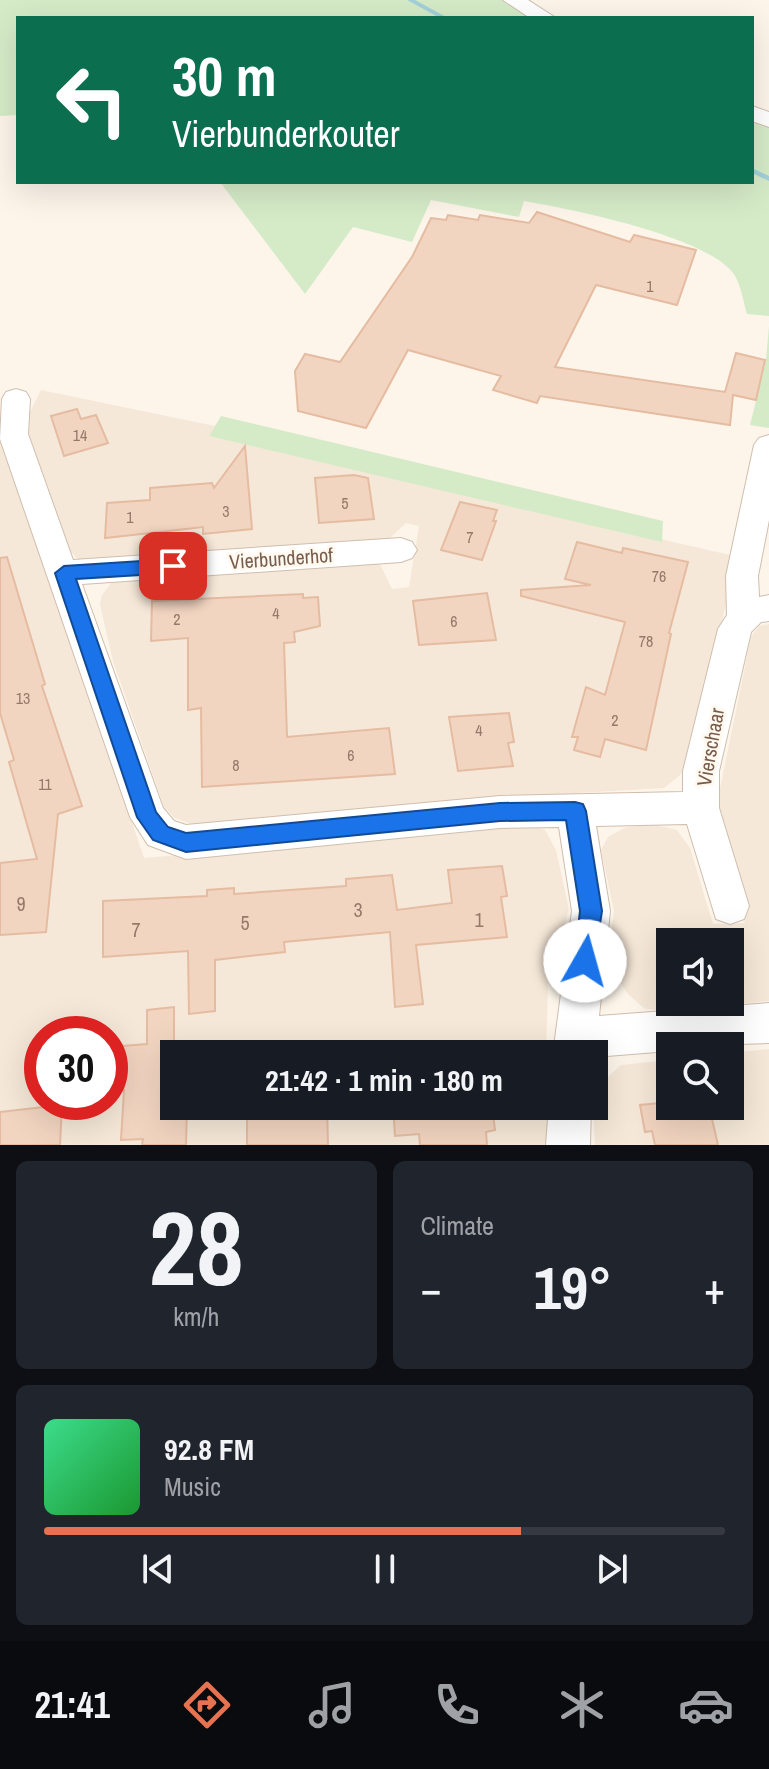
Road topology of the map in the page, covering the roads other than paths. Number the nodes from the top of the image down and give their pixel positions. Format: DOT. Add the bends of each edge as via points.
graph roads {
  1 [pos="513,0"];
  2 [pos="542,16"];
  3 [pos="16,399"];
  4 [pos="769,445"];
  5 [pos="403,553"];
  6 [pos="64,573"];
  7 [pos="756,612"];
  8 [pos="701,808"];
  9 [pos="575,811"];
  10 [pos="730,906"];
  11 [pos="769,1023"];
  12 [pos="576,1040"];
  13 [pos="608,1042"];
  14 [pos="569,1120"];
  15 [pos="568,1145"];
  1 -- 2 [label="street"];
  3 -- 6 [label="street" via="13,434"];
  4 -- 7 [label="street" via="742,576"];
  5 -- 6 [label="street, Vierbunderhof"];
  6 -- 9 [label="street" via="148,817 161,833 186,842 500,812"];
  7 -- 8 [label="street, Vierschaar" via="735,629 701,771"];
  8 -- 9 [label="street"];
  8 -- 10 [label="street, Vierschaar"];
  9 -- 12 [label="street" via="591,911"];
  11 -- 13 [label="street"];
  14 -- 15 [label="street"];
}
